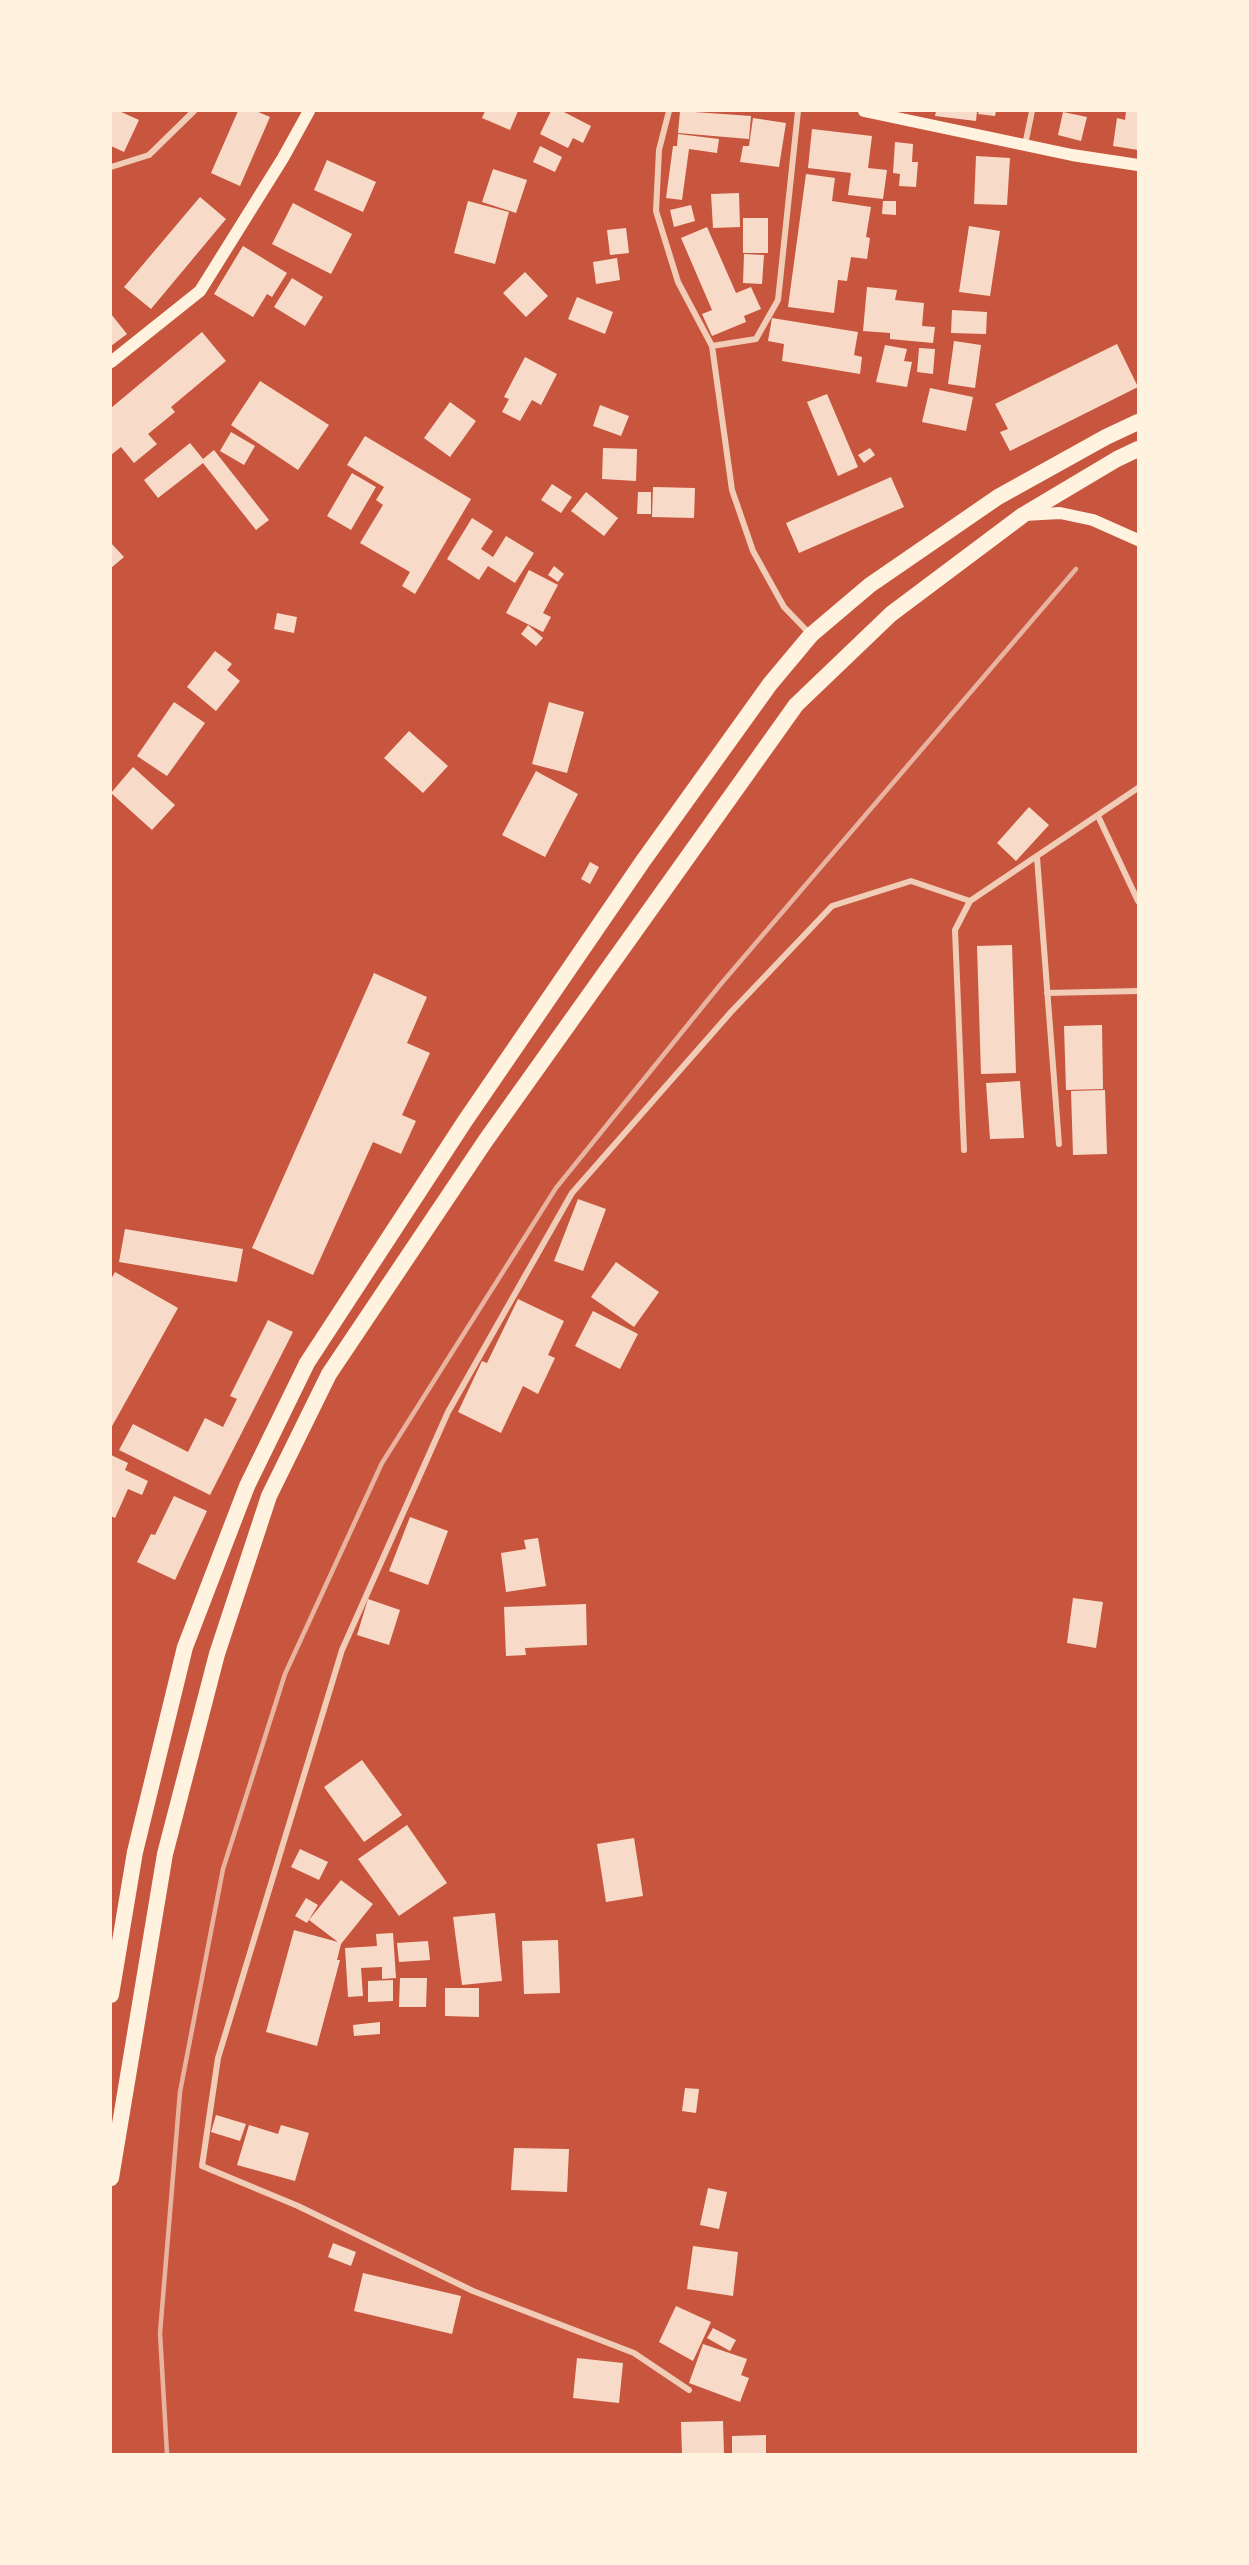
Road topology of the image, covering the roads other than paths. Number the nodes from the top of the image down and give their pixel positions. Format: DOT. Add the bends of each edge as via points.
graph roads {
  1 [pos="194,111"];
  2 [pos="309,111"];
  3 [pos="669,111"];
  4 [pos="798,111"];
  5 [pos="864,111"];
  6 [pos="1032,111"];
  7 [pos="1025,145"];
  8 [pos="1138,165"];
  9 [pos="111,167"];
  10 [pos="712,346"];
  11 [pos="111,362"];
  12 [pos="1138,422"];
  13 [pos="1138,449"];
  14 [pos="1023,515"];
  15 [pos="1138,540"];
  16 [pos="811,635"];
  17 [pos="1138,788"];
  18 [pos="1098,816"];
  19 [pos="1037,857"];
  20 [pos="970,901"];
  21 [pos="1138,901"];
  22 [pos="1138,991"];
  23 [pos="1047,993"];
  24 [pos="1059,1144"];
  25 [pos="964,1150"];
  26 [pos="111,1995"];
  27 [pos="111,2178"];
  28 [pos="688,2390"];
  1 -- 9 [label="street" via="149,155"];
  2 -- 11 [label="main road" via="200,291"];
  3 -- 10 [label="street" via="659,150 656,211 678,282"];
  4 -- 10 [label="street" via="778,300 756,339"];
  5 -- 7 [label="main road"];
  6 -- 7 [label="street"];
  7 -- 8 [label="main road"];
  10 -- 16 [label="street" via="732,490 753,551 784,607"];
  12 -- 16 [label="highway" via="998,497 870,585"];
  13 -- 14 [label="highway"];
  14 -- 15 [label="main road" via="1060,513 1093,520"];
  14 -- 27 [label="highway" via="891,614 796,705 486,1140 329,1374 269,1496 217,1654 165,1854"];
  16 -- 26 [label="highway" via="770,684 643,861 459,1130 307,1363 247,1486 185,1647 135,1852"];
  17 -- 18 [label="street"];
  18 -- 19 [label="street"];
  18 -- 21 [label="street"];
  19 -- 20 [label="street"];
  19 -- 23 [label="street"];
  20 -- 25 [label="street" via="955,930"];
  20 -- 28 [label="street" via="911,881 832,906 730,1012 572,1193 448,1412 342,1650 218,2058 202,2166 298,2206 473,2291 634,2353"];
  22 -- 23 [label="street"];
  23 -- 24 [label="street"];
}
